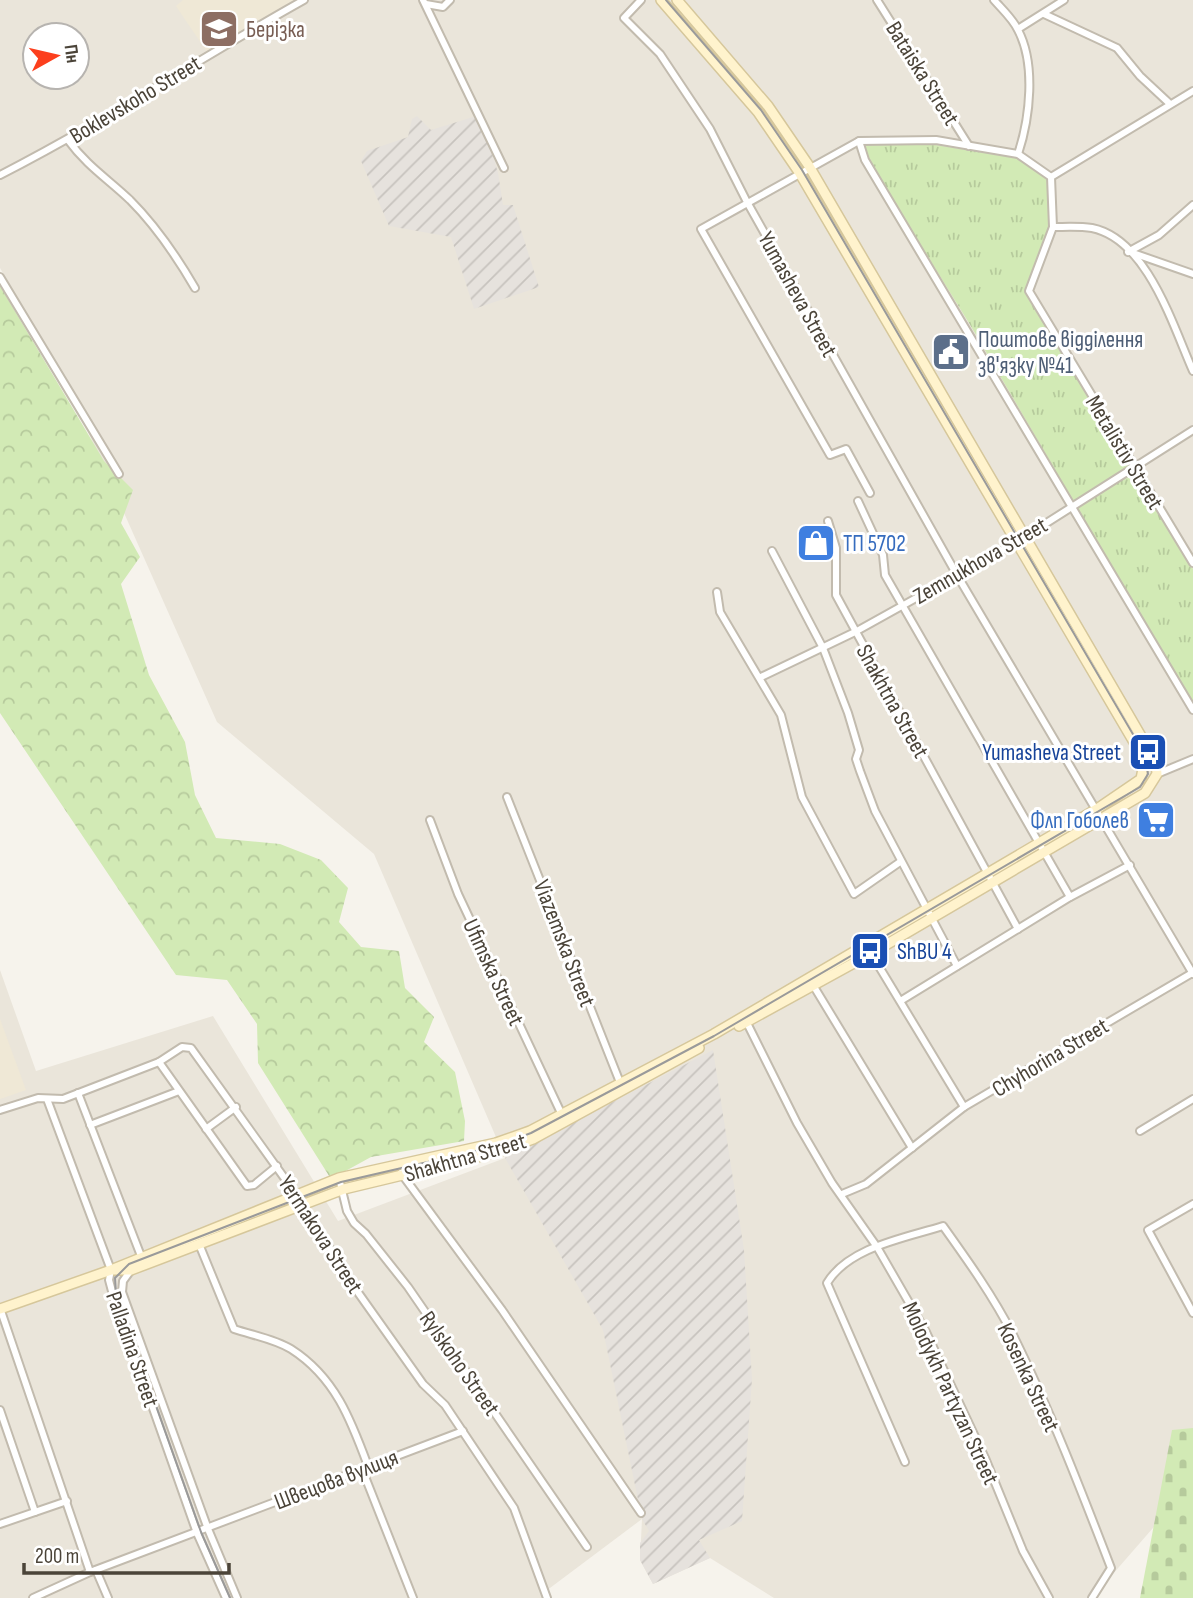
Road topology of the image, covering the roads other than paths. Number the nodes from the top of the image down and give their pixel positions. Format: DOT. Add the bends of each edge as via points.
graph roads {
  1 [pos="304,0"];
  2 [pos="450,0"];
  3 [pos="641,0"];
  4 [pos="661,0"];
  5 [pos="677,0"];
  6 [pos="877,0"];
  7 [pos="994,0"];
  8 [pos="1064,0"];
  9 [pos="424,2"];
  10 [pos="1044,14"];
  11 [pos="1018,29"];
  12 [pos="1193,91"];
  13 [pos="1170,104"];
  14 [pos="68,140"];
  15 [pos="859,141"];
  16 [pos="969,146"];
  17 [pos="1018,154"];
  18 [pos="809,166"];
  19 [pos="504,168"];
  20 [pos="799,172"];
  21 [pos="0,175"];
  22 [pos="1051,177"];
  23 [pos="747,202"];
  24 [pos="1193,205"];
  25 [pos="1053,227"];
  26 [pos="1128,251"];
  27 [pos="1193,274"];
  28 [pos="0,277"];
  29 [pos="195,288"];
  30 [pos="1193,371"];
  31 [pos="1193,430"];
  32 [pos="1133,466"];
  33 [pos="119,474"];
  34 [pos="870,493"];
  35 [pos="858,501"];
  36 [pos="1071,505"];
  37 [pos="828,521"];
  38 [pos="1024,537"];
  39 [pos="1015,543"];
  40 [pos="772,551"];
  41 [pos="1193,563"];
  42 [pos="957,575"];
  43 [pos="717,592"];
  44 [pos="903,605"];
  45 [pos="855,632"];
  46 [pos="823,648"];
  47 [pos="761,677"];
  48 [pos="1193,710"];
  49 [pos="1193,759"];
  50 [pos="1157,774"];
  51 [pos="507,797"];
  52 [pos="1100,813"];
  53 [pos="430,820"];
  54 [pos="1039,841"];
  55 [pos="1045,852"];
  56 [pos="900,862"];
  57 [pos="1130,865"];
  58 [pos="989,876"];
  59 [pos="1070,897"];
  60 [pos="929,913"];
  61 [pos="1018,929"];
  62 [pos="869,949"];
  63 [pos="957,966"];
  64 [pos="1193,973"];
  65 [pos="813,985"];
  66 [pos="902,1000"];
  67 [pos="745,1019"];
  68 [pos="159,1062"];
  69 [pos="622,1085"];
  70 [pos="179,1091"];
  71 [pos="78,1093"];
  72 [pos="47,1099"];
  73 [pos="1193,1099"];
  74 [pos="236,1107"];
  75 [pos="964,1107"];
  76 [pos="0,1110"];
  77 [pos="563,1117"];
  78 [pos="90,1125"];
  79 [pos="206,1129"];
  80 [pos="1140,1131"];
  81 [pos="912,1148"];
  82 [pos="277,1166"];
  83 [pos="396,1166"];
  84 [pos="402,1175"];
  85 [pos="340,1178"];
  86 [pos="344,1189"];
  87 [pos="296,1194"];
  88 [pos="842,1194"];
  89 [pos="303,1204"];
  90 [pos="1193,1205"];
  91 [pos="199,1244"];
  92 [pos="877,1247"];
  93 [pos="141,1256"];
  94 [pos="111,1270"];
  95 [pos="131,1270"];
  96 [pos="123,1281"];
  97 [pos="1192,1307"];
  98 [pos="0,1308"];
  99 [pos="0,1410"];
  100 [pos="463,1431"];
  101 [pos="905,1462"];
  102 [pos="365,1468"];
  103 [pos="66,1501"];
  104 [pos="35,1511"];
  105 [pos="641,1513"];
  106 [pos="0,1524"];
  107 [pos="208,1529"];
  108 [pos="197,1533"];
  109 [pos="587,1548"];
  110 [pos="93,1572"];
  111 [pos="545,1596"];
  112 [pos="33,1598"];
  113 [pos="108,1598"];
  114 [pos="226,1598"];
  115 [pos="237,1598"];
  116 [pos="413,1598"];
  117 [pos="1049,1598"];
  118 [pos="1092,1598"];
  1 -- 14 [label="street, Boklevskoho Street"];
  2 -- 9 [label="street" via="443,7"];
  3 -- 23 [label="street, Yumasheva Street" via="624,18 667,65 710,129"];
  4 -- 20 [label="main road" via="758,111"];
  5 -- 18 [label="main road" via="768,106"];
  6 -- 16 [label="street, Bataiska Street"];
  7 -- 11 [label="street"];
  8 -- 10 [label="street"];
  9 -- 19 [label="street"];
  10 -- 11 [label="street"];
  10 -- 13 [label="street" via="1117,48"];
  11 -- 17 [label="street" via="1027,53 1028,94 1025,134"];
  12 -- 13 [label="street"];
  13 -- 22 [label="street"];
  14 -- 21 [label="street, Boklevskoho Street"];
  14 -- 29 [label="street" via="83,162 130,201 175,254"];
  15 -- 16 [label="street" via="936,140"];
  15 -- 18 [label="street"];
  15 -- 36 [label="street" via="865,160"];
  16 -- 17 [label="street"];
  17 -- 22 [label="street"];
  18 -- 20 [label="street"];
  18 -- 38 [label="main road"];
  20 -- 23 [label="street"];
  20 -- 39 [label="main road"];
  22 -- 25 [label="street, Metalistiv Street"];
  23 -- 34 [label="street" via="701,229 830,455 846,449"];
  23 -- 42 [label="street, Yumasheva Street"];
  24 -- 26 [label="street" via="1159,235"];
  25 -- 26 [label="street" via="1093,228 1120,241"];
  25 -- 32 [label="street, Metalistiv Street" via="1029,291"];
  26 -- 27 [label="street"];
  26 -- 30 [label="street" via="1152,277"];
  28 -- 33 [label="street"];
  31 -- 32 [label="street, Zemnukhova Street"];
  32 -- 36 [label="street, Zemnukhova Street"];
  32 -- 41 [label="street, Metalistiv Street"];
  35 -- 44 [label="street" via="883,555 885,575"];
  36 -- 38 [label="street, Zemnukhova Street"];
  36 -- 48 [label="street"];
  37 -- 45 [label="street, Shakhtna Street" via="836,548 836,595"];
  38 -- 39 [label="street, Zemnukhova Street"];
  38 -- 50 [label="main road" via="1152,751"];
  39 -- 42 [label="street, Zemnukhova Street"];
  39 -- 52 [label="main road, Shakhtna Street" via="1141,754 1144,774 1138,784"];
  40 -- 46 [label="street, Shakhtna Street"];
  42 -- 44 [label="street, Zemnukhova Street"];
  42 -- 52 [label="street, Yumasheva Street"];
  43 -- 47 [label="street" via="720,612"];
  44 -- 45 [label="street, Zemnukhova Street"];
  44 -- 54 [label="street"];
  45 -- 46 [label="street, Zemnukhova Street"];
  45 -- 58 [label="street, Shakhtna Street"];
  46 -- 47 [label="street, Zemnukhova Street"];
  46 -- 56 [label="street, Shakhtna Street" via="849,713 860,771"];
  47 -- 56 [label="street" via="781,715 802,797 854,894"];
  49 -- 50 [label="street, Shakhtna Street"];
  50 -- 52 [label="main road, Shakhtna Street" via="1145,793"];
  51 -- 69 [label="street, Viazemska Street"];
  52 -- 54 [label="main road, Shakhtna Street"];
  52 -- 55 [label="main road, Shakhtna Street"];
  52 -- 57 [label="street, Yumasheva Street"];
  53 -- 77 [label="street, Ufimska Street" via="457,894"];
  54 -- 55 [label="street"];
  54 -- 58 [label="main road, Shakhtna Street"];
  55 -- 58 [label="main road, Shakhtna Street"];
  55 -- 59 [label="street"];
  56 -- 60 [label="street, Shakhtna Street"];
  57 -- 59 [label="street"];
  57 -- 64 [label="street, Yumasheva Street"];
  58 -- 60 [label="main road, Shakhtna Street"];
  58 -- 61 [label="street, Shakhtna Street"];
  59 -- 61 [label="street"];
  60 -- 62 [label="main road, Shakhtna Street"];
  60 -- 63 [label="street, Shakhtna Street"];
  61 -- 63 [label="street"];
  62 -- 65 [label="main road, Shakhtna Street"];
  62 -- 66 [label="street"];
  62 -- 67 [label="main road, Shakhtna Street"];
  63 -- 66 [label="street"];
  64 -- 75 [label="street, Chyhorina Street"];
  65 -- 67 [label="main road, Shakhtna Street"];
  65 -- 81 [label="street"];
  66 -- 75 [label="street"];
  67 -- 69 [label="main road, Shakhtna Street"];
  67 -- 88 [label="street" via="797,1123"];
  68 -- 70 [label="street"];
  68 -- 71 [label="street, Yermakova Street"];
  68 -- 74 [label="street, Yermakova Street" via="181,1047 191,1048"];
  69 -- 77 [label="main road, Shakhtna Street"];
  70 -- 78 [label="street"];
  70 -- 79 [label="street"];
  71 -- 72 [label="street, Yermakova Street"];
  71 -- 78 [label="street"];
  72 -- 76 [label="street, Yermakova Street"];
  72 -- 94 [label="street, Palladina Street"];
  73 -- 80 [label="street"];
  74 -- 79 [label="street"];
  74 -- 82 [label="street, Yermakova Street"];
  75 -- 81 [label="street, Chyhorina Street"];
  77 -- 83 [label="main road, Shakhtna Street" via="496,1143"];
  77 -- 84 [label="main road, Shakhtna Street" via="533,1139 498,1152"];
  78 -- 93 [label="street"];
  79 -- 82 [label="street" via="247,1186"];
  81 -- 88 [label="street, Chyhorina Street" via="866,1184"];
  82 -- 87 [label="street, Yermakova Street"];
  83 -- 84 [label="street"];
  83 -- 85 [label="main road, Shakhtna Street"];
  84 -- 86 [label="main road, Shakhtna Street"];
  84 -- 105 [label="street" via="502,1310"];
  85 -- 86 [label="street, Rylskoho Street"];
  85 -- 87 [label="main road, Shakhtna Street"];
  86 -- 89 [label="main road, Shakhtna Street"];
  86 -- 109 [label="street, Rylskoho Street" via="346,1210 354,1223 408,1287"];
  87 -- 89 [label="street, Yermakova Street"];
  87 -- 93 [label="main road, Shakhtna Street"];
  88 -- 92 [label="street, Molodykh Partyzan Street"];
  89 -- 91 [label="main road, Shakhtna Street"];
  89 -- 100 [label="street, Yermakova Street" via="352,1284"];
  90 -- 97 [label="street" via="1148,1230"];
  91 -- 95 [label="main road, Shakhtna Street"];
  91 -- 102 [label="street" via="234,1329 289,1348 322,1373 347,1409"];
  92 -- 101 [label="street" via="836,1268 827,1283"];
  92 -- 117 [label="street, Molodykh Partyzan Street" via="926,1332 1023,1551"];
  92 -- 118 [label="street, Kosenka Street" via="943,1226 975,1271 1012,1334 1111,1568"];
  93 -- 94 [label="main road, Shakhtna Street"];
  94 -- 95 [label="main road, Shakhtna Street"];
  94 -- 96 [label="street"];
  94 -- 98 [label="main road, Shakhtna Street"];
  94 -- 108 [label="street, Palladina Street" via="113,1295"];
  95 -- 96 [label="street"];
  96 -- 107 [label="street" via="122,1292"];
  98 -- 103 [label="street"];
  99 -- 104 [label="street"];
  100 -- 102 [label="street, Швецова вулиця"];
  100 -- 111 [label="street, Yermakova Street" via="514,1508"];
  102 -- 107 [label="street, Швецова вулиця"];
  102 -- 116 [label="street"];
  103 -- 104 [label="street"];
  103 -- 110 [label="street"];
  104 -- 106 [label="street"];
  107 -- 108 [label="street, Швецова вулиця"];
  107 -- 115 [label="street"];
  108 -- 110 [label="street, Швецова вулиця"];
  108 -- 114 [label="street, Palladina Street"];
  110 -- 112 [label="street, Швецова вулиця"];
  110 -- 113 [label="street"];
}
